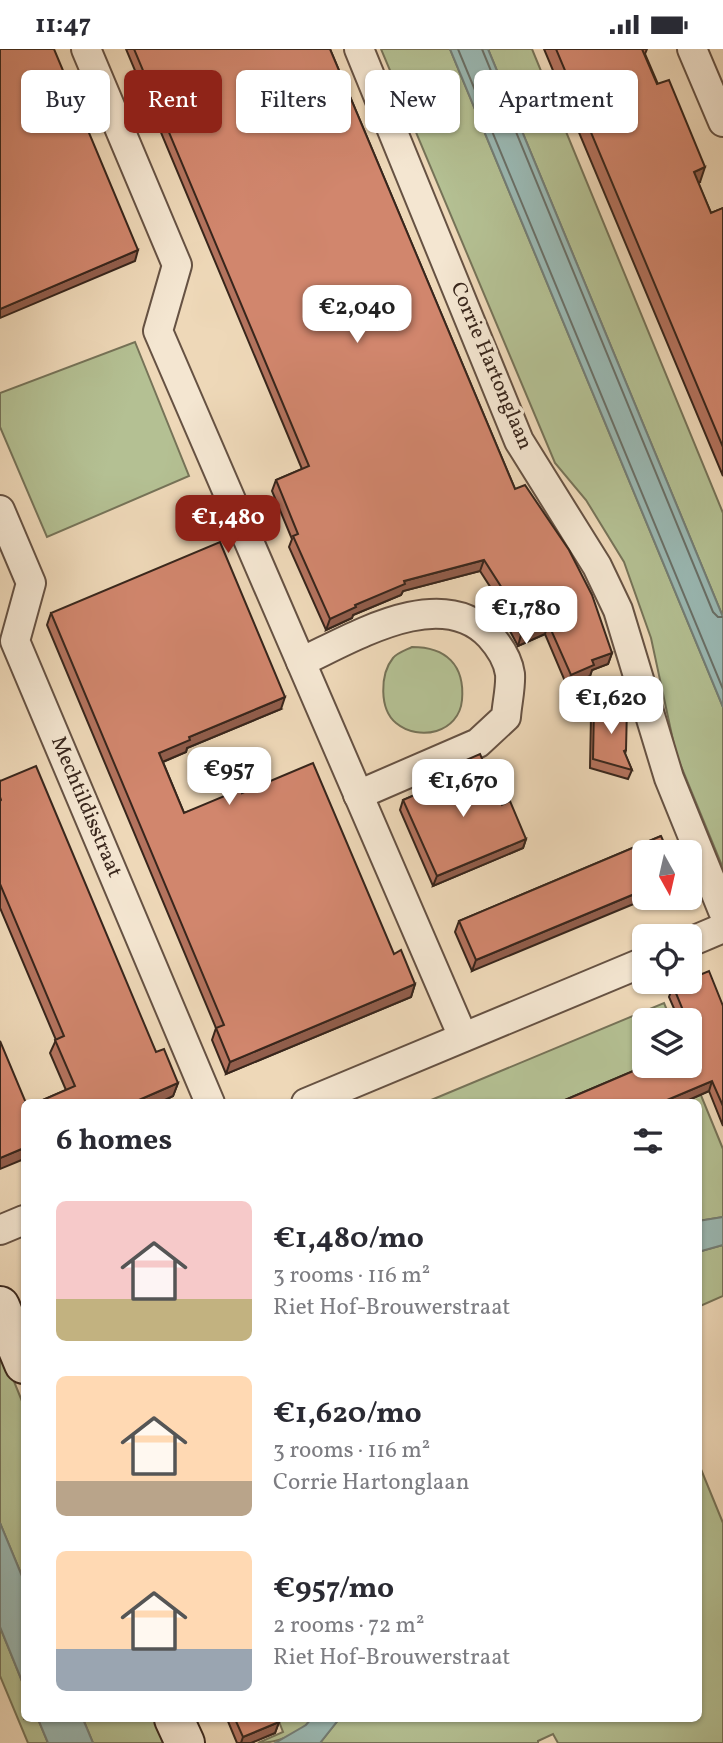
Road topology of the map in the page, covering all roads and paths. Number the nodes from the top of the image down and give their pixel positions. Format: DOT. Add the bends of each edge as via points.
graph roads {
  1 [pos="86,49"];
  2 [pos="359,49"];
  3 [pos="692,49"];
  4 [pos="723,122"];
  5 [pos="0,510"];
  6 [pos="301,662"];
  7 [pos="358,795"];
  8 [pos="723,911"];
  9 [pos="723,929"];
  10 [pos="702,938"];
  11 [pos="632,966"];
  12 [pos="463,1037"];
  13 [pos="208,1099"];
  14 [pos="316,1099"];
  15 [pos="21,1221"];
  16 [pos="0,1230"];
  17 [pos="0,1306"];
  18 [pos="21,1357"];
  19 [pos="175,1722"];
  20 [pos="185,1743"];
  1 -- 6 [label="street" via="177,265 158,331"];
  2 -- 8 [label="street, Corrie Hartonglaan" via="519,441 597,566 618,610 669,778"];
  3 -- 4 [label="street"];
  5 -- 13 [label="street, Mechtildisstraat" via="31,583 15,641"];
  6 -- 7 [label="street"];
  6 -- 7 [label="street" via="379,626 427,612 455,614 482,627 500,646 510,673 506,717 478,743"];
  7 -- 12 [label="street"];
  9 -- 10 [label="street"];
  11 -- 12 [label="street"];
  12 -- 14 [label="street"];
  15 -- 16 [label="street"];
  17 -- 18 [label="street"];
  19 -- 20 [label="street"];
}
